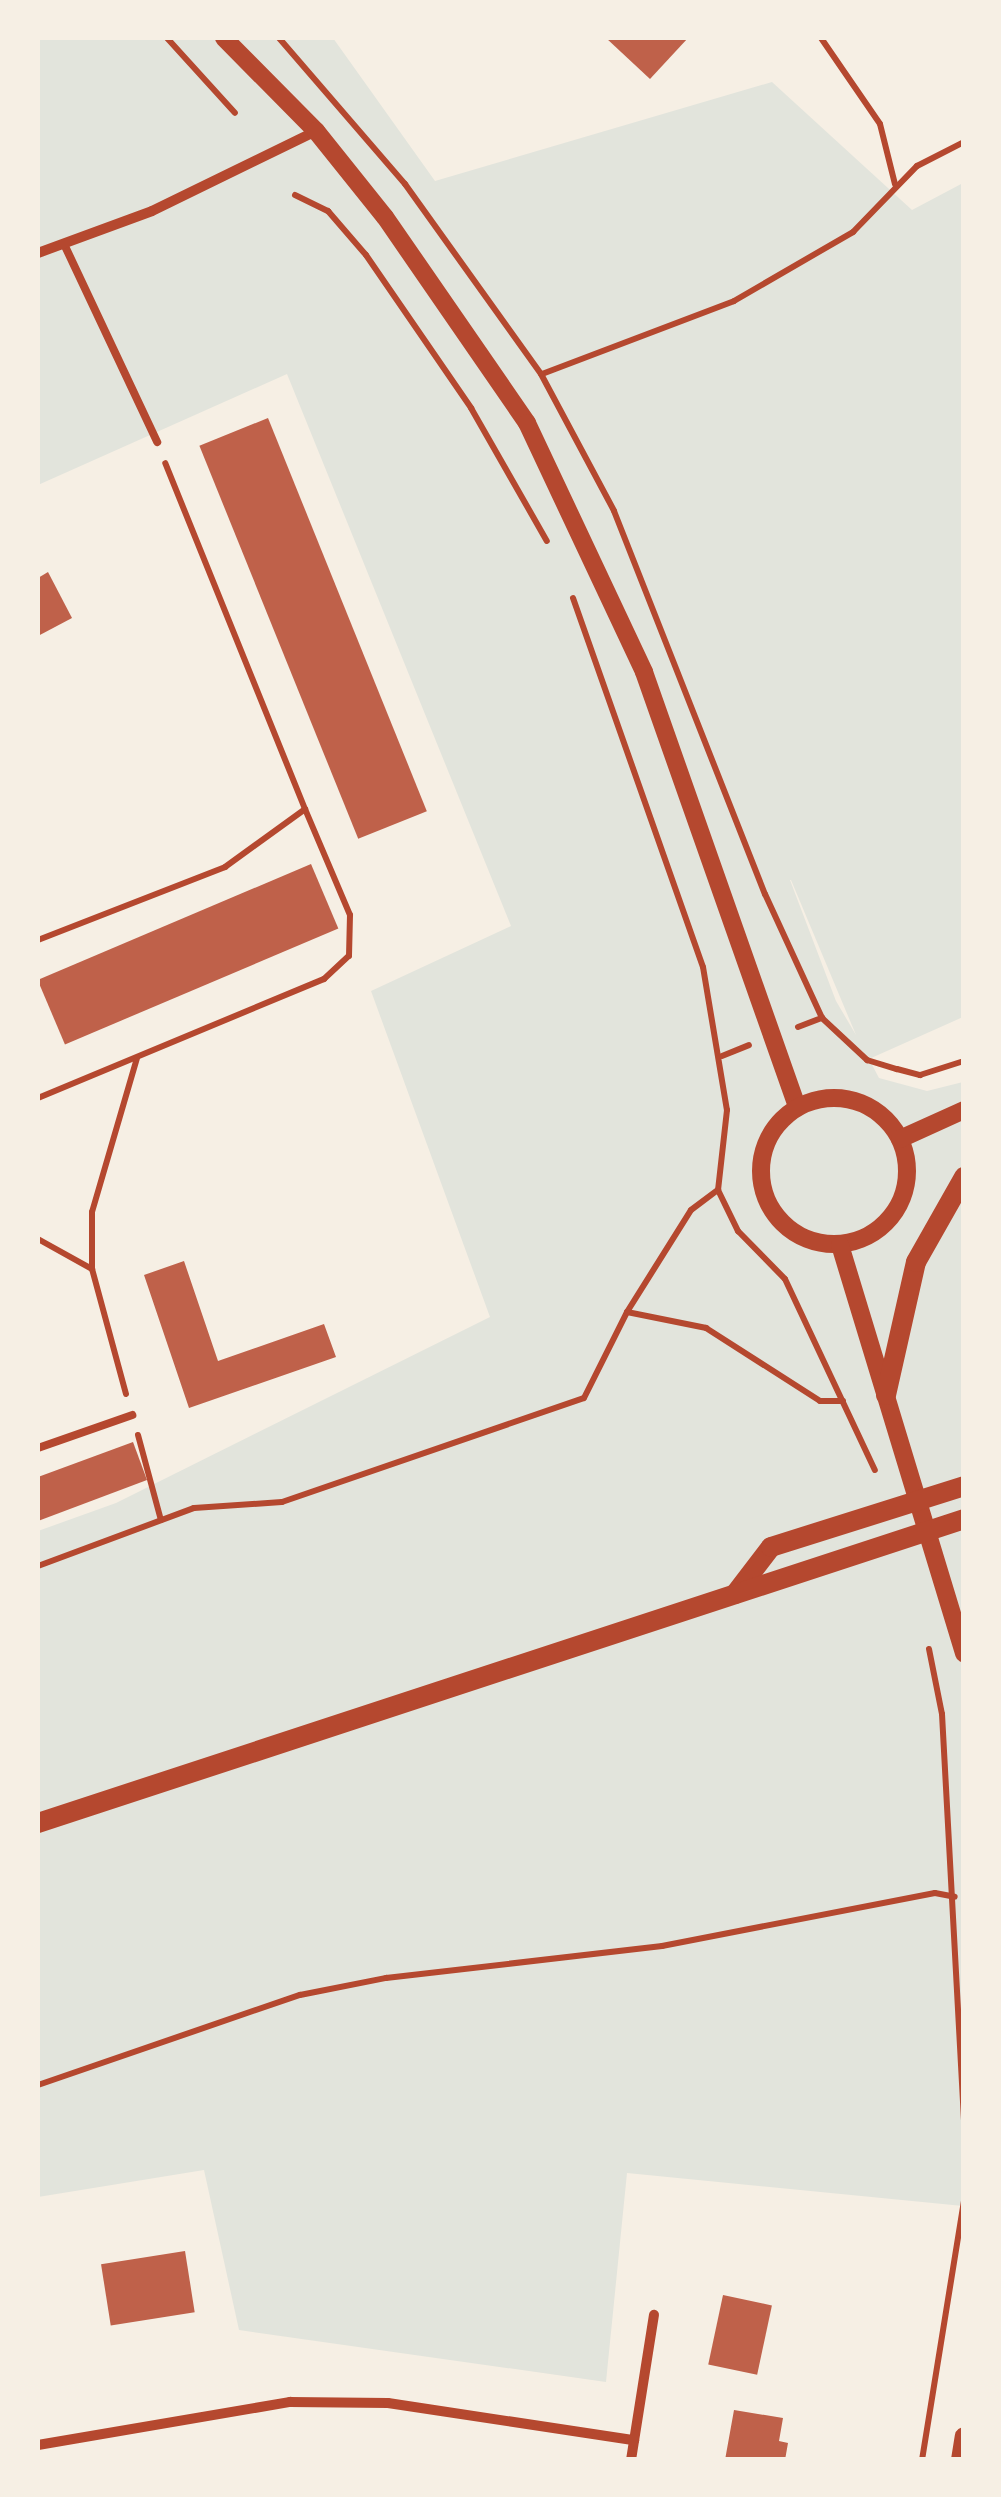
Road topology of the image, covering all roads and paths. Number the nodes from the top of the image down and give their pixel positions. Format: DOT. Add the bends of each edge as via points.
graph roads {
  1 [pos="167,38"];
  2 [pos="224,38"];
  3 [pos="821,38"];
  4 [pos="235,113"];
  5 [pos="316,131"];
  6 [pos="964,142"];
  7 [pos="895,186"];
  8 [pos="295,195"];
  9 [pos="64,244"];
  10 [pos="38,253"];
  11 [pos="156,442"];
  12 [pos="552,550"];
  13 [pos="568,585"];
  14 [pos="305,809"];
  15 [pos="38,940"];
  16 [pos="138,1056"];
  17 [pos="964,1061"];
  18 [pos="38,1098"];
  19 [pos="797,1108"];
  20 [pos="964,1110"];
  21 [pos="900,1139"];
  22 [pos="964,1178"];
  23 [pos="718,1190"];
  24 [pos="38,1239"];
  25 [pos="840,1244"];
  26 [pos="627,1312"];
  27 [pos="886,1396"];
  28 [pos="843,1401"];
  29 [pos="132,1415"];
  30 [pos="38,1448"];
  31 [pos="881,1483"];
  32 [pos="964,1486"];
  33 [pos="964,1519"];
  34 [pos="38,1566"];
  35 [pos="735,1594"];
  36 [pos="927,1639"];
  37 [pos="964,1654"];
  38 [pos="38,1823"];
  39 [pos="955,1897"];
  40 [pos="38,2085"];
  41 [pos="964,2126"];
  42 [pos="964,2201"];
  43 [pos="654,2315"];
  44 [pos="964,2436"];
  45 [pos="634,2440"];
  46 [pos="38,2446"];
  47 [pos="631,2460"];
  48 [pos="922,2460"];
  49 [pos="960,2460"];
  1 -- 4 [label="path"];
  2 -- 5 [label="street"];
  3 -- 7 [label="path" via="880,124"];
  5 -- 9 [label="street" via="152,211"];
  5 -- 19 [label="street" via="461,320 527,423 591,549 651,691"];
  6 -- 7 [label="path"];
  7 -- 17 [label="path" via="853,232 734,301 542,374 614,511 765,894 822,1018 867,1060 920,1075"];
  8 -- 12 [label="path" via="328,210 366,255 471,408"];
  9 -- 10 [label="street"];
  9 -- 11 [label="lane"];
  11 -- 14 [label="path"];
  13 -- 23 [label="path" via="632,749 704,966 727,1110"];
  14 -- 15 [label="path" via="225,866"];
  14 -- 16 [label="path" via="350,914 349,956 324,979"];
  16 -- 18 [label="path"];
  16 -- 24 [label="path" via="92,1212 92,1269"];
  19 -- 21 [label="street" via="823,1098 860,1102"];
  19 -- 25 [label="street" via="766,1143 762,1187 774,1215 795,1235"];
  20 -- 21 [label="street"];
  21 -- 25 [label="street" via="908,1172 894,1212 872,1234"];
  22 -- 27 [label="main road" via="916,1262"];
  23 -- 26 [label="path" via="691,1210"];
  23 -- 28 [label="path" via="738,1230 785,1278"];
  25 -- 27 [label="street"];
  26 -- 28 [label="path" via="706,1328 820,1401"];
  26 -- 34 [label="path" via="584,1398 282,1502 194,1508"];
  27 -- 37 [label="street"];
  28 -- 31 [label="path"];
  29 -- 30 [label="lane"];
  32 -- 35 [label="main road" via="772,1547"];
  33 -- 35 [label="main road"];
  35 -- 38 [label="main road"];
  36 -- 39 [label="path" via="942,1714"];
  39 -- 40 [label="path" via="936,1893 662,1946 386,1978 300,1995"];
  39 -- 41 [label="path"];
  42 -- 48 [label="path"];
  43 -- 45 [label="street"];
  44 -- 49 [label="street"];
  45 -- 46 [label="street" via="388,2402 290,2402"];
  45 -- 47 [label="street"];
}
